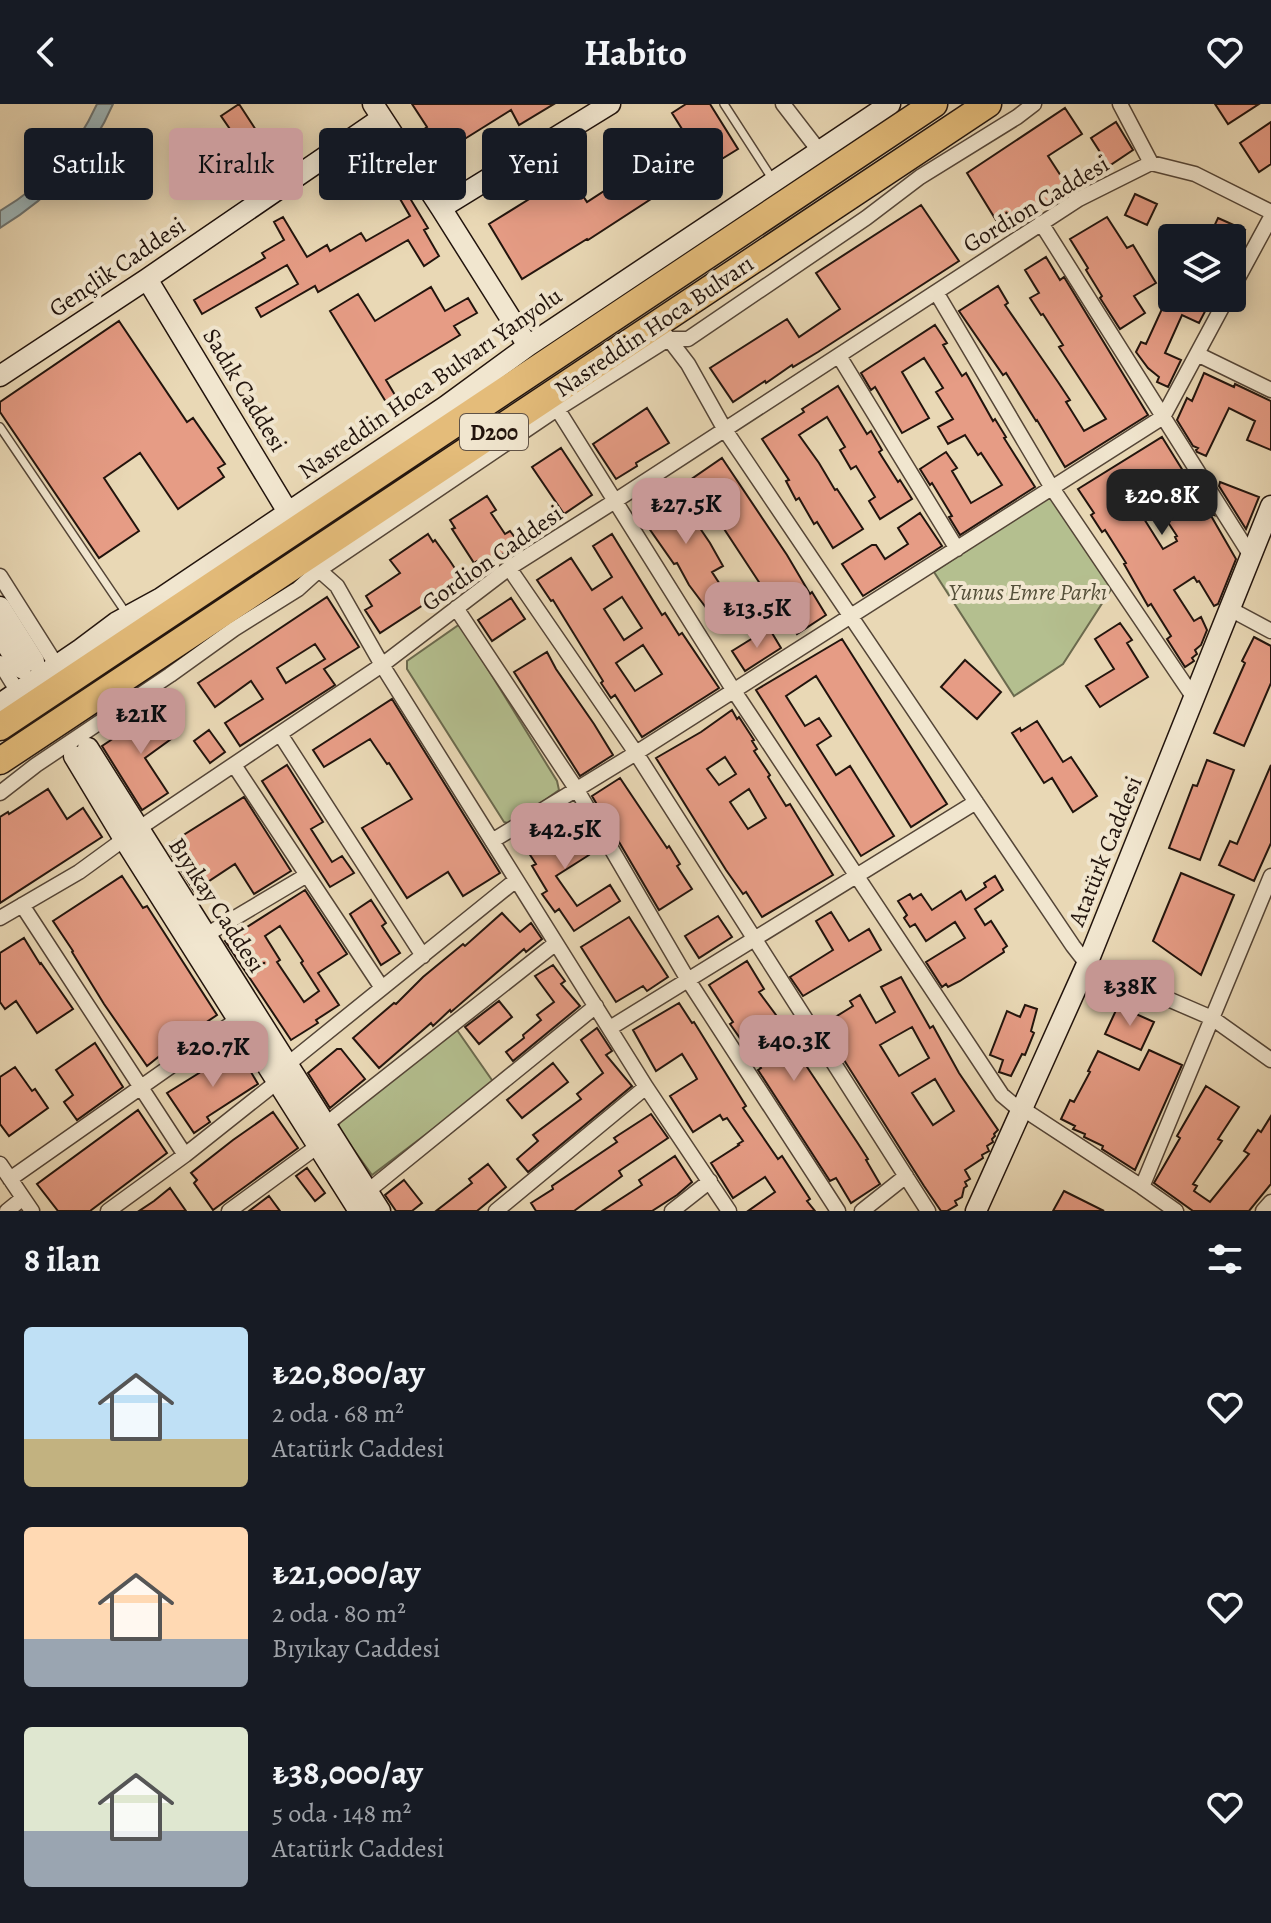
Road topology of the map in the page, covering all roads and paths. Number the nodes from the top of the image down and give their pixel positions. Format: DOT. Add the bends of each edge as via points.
graph roads {
  1 [pos="610,104"];
  2 [pos="724,104"];
  3 [pos="783,104"];
  4 [pos="890,104"];
  5 [pos="934,104"];
  6 [pos="988,104"];
  7 [pos="1034,104"];
  8 [pos="1120,104"];
  9 [pos="377,111"];
  10 [pos="820,152"];
  11 [pos="1151,163"];
  12 [pos="774,182"];
  13 [pos="441,208"];
  14 [pos="1271,214"];
  15 [pos="1041,223"];
  16 [pos="1246,262"];
  17 [pos="147,279"];
  18 [pos="936,292"];
  19 [pos="1220,312"];
  20 [pos="663,331"];
  21 [pos="528,346"];
  22 [pos="1197,354"];
  23 [pos="839,356"];
  24 [pos="0,376"];
  25 [pos="1271,390"];
  26 [pos="553,402"];
  27 [pos="1163,417"];
  28 [pos="0,427"];
  29 [pos="725,430"];
  30 [pos="1052,488"];
  31 [pos="615,501"];
  32 [pos="1271,506"];
  33 [pos="294,521"];
  34 [pos="957,549"];
  35 [pos="1251,556"];
  36 [pos="509,568"];
  37 [pos="319,570"];
  38 [pos="0,576"];
  39 [pos="0,607"];
  40 [pos="456,608"];
  41 [pos="1230,609"];
  42 [pos="128,615"];
  43 [pos="850,617"];
  44 [pos="1271,631"];
  45 [pos="0,634"];
  46 [pos="0,663"];
  47 [pos="382,665"];
  48 [pos="57,666"];
  49 [pos="734,691"];
  50 [pos="18,692"];
  51 [pos="1194,698"];
  52 [pos="0,704"];
  53 [pos="0,727"];
  54 [pos="280,734"];
  55 [pos="81,752"];
  56 [pos="636,753"];
  57 [pos="0,761"];
  58 [pos="234,765"];
  59 [pos="577,790"];
  60 [pos="0,793"];
  61 [pos="976,802"];
  62 [pos="131,834"];
  63 [pos="492,841"];
  64 [pos="307,875"];
  65 [pos="857,876"];
  66 [pos="516,880"];
  67 [pos="1270,882"];
  68 [pos="22,905"];
  69 [pos="0,918"];
  70 [pos="206,935"];
  71 [pos="755,939"];
  72 [pos="556,943"];
  73 [pos="423,956"];
  74 [pos="1087,964"];
  75 [pos="688,980"];
  76 [pos="382,988"];
  77 [pos="596,1006"];
  78 [pos="1212,1018"];
  79 [pos="238,1019"];
  80 [pos="610,1028"];
  81 [pos="1271,1060"];
  82 [pos="288,1064"];
  83 [pos="277,1082"];
  84 [pos="141,1086"];
  85 [pos="646,1087"];
  86 [pos="1023,1109"];
  87 [pos="325,1125"];
  88 [pos="318,1146"];
  89 [pos="185,1155"];
  90 [pos="0,1164"];
  91 [pos="906,1176"];
  92 [pos="10,1179"];
  93 [pos="710,1181"];
  94 [pos="1142,1187"];
  95 [pos="368,1191"];
  96 [pos="23,1198"];
  97 [pos="1271,1202"];
  98 [pos="110,1210"];
  99 [pos="7,1211"];
  100 [pos="32,1211"];
  101 [pos="229,1211"];
  102 [pos="359,1211"];
  103 [pos="380,1211"];
  104 [pos="496,1211"];
  105 [pos="672,1211"];
  106 [pos="729,1211"];
  107 [pos="838,1211"];
  108 [pos="862,1211"];
  109 [pos="928,1211"];
  110 [pos="976,1211"];
  111 [pos="1176,1211"];
  112 [pos="1263,1211"];
  1 -- 13 [label="street"];
  2 -- 12 [label="lane"];
  3 -- 10 [label="street"];
  4 -- 10 [label="street, Nasreddin Hoca Bulvarı Yanyolu"];
  5 -- 33 [label="highway, Nasreddin Hoca Bulvarı / D200"];
  6 -- 20 [label="highway, Nasreddin Hoca Bulvarı / D200"];
  7 -- 20 [label="street" via="688,339"];
  8 -- 11 [label="street"];
  9 -- 13 [label="street"];
  9 -- 17 [label="street, Gençlik Caddesi"];
  10 -- 12 [label="street, Nasreddin Hoca Bulvarı Yanyolu"];
  11 -- 14 [label="street" via="1195,174"];
  11 -- 15 [label="street, Gordion Caddesi"];
  12 -- 21 [label="street, Nasreddin Hoca Bulvarı Yanyolu"];
  13 -- 21 [label="street"];
  14 -- 16 [label="street"];
  15 -- 18 [label="street, Gordion Caddesi"];
  15 -- 27 [label="street"];
  17 -- 24 [label="street, Gençlik Caddesi"];
  17 -- 33 [label="street, Sadık Caddesi"];
  18 -- 23 [label="street, Gordion Caddesi"];
  18 -- 30 [label="street"];
  19 -- 22 [label="street"];
  20 -- 26 [label="highway, Nasreddin Hoca Bulvarı / D200"];
  20 -- 29 [label="street"];
  21 -- 33 [label="street, Nasreddin Hoca Bulvarı Yanyolu"];
  22 -- 25 [label="street"];
  22 -- 27 [label="street"];
  23 -- 29 [label="street, Gordion Caddesi"];
  23 -- 34 [label="street"];
  26 -- 31 [label="street"];
  26 -- 37 [label="street"];
  26 -- 57 [label="highway, Nasreddin Hoca Bulvarı / D200"];
  27 -- 30 [label="street"];
  27 -- 35 [label="street"];
  28 -- 42 [label="lane"];
  29 -- 31 [label="street, Gordion Caddesi"];
  29 -- 43 [label="street"];
  30 -- 34 [label="street"];
  30 -- 51 [label="street"];
  31 -- 36 [label="street, Gordion Caddesi"];
  31 -- 49 [label="street"];
  32 -- 35 [label="street, Atatürk Caddesi"];
  33 -- 42 [label="street, Nasreddin Hoca Bulvarı Yanyolu"];
  33 -- 53 [label="highway, Nasreddin Hoca Bulvarı / D200"];
  34 -- 43 [label="street"];
  35 -- 41 [label="street, Atatürk Caddesi"];
  36 -- 40 [label="street, Gordion Caddesi"];
  36 -- 56 [label="street"];
  37 -- 47 [label="street" via="337,586"];
  37 -- 60 [label="street"];
  38 -- 48 [label="street"];
  39 -- 45 [label="street" via="27,664"];
  40 -- 47 [label="street, Gordion Caddesi"];
  40 -- 59 [label="street"];
  41 -- 44 [label="street"];
  41 -- 51 [label="street, Atatürk Caddesi"];
  42 -- 48 [label="street, Nasreddin Hoca Bulvarı Yanyolu"];
  43 -- 49 [label="street"];
  43 -- 61 [label="street"];
  46 -- 50 [label="street"];
  47 -- 54 [label="street, Gordion Caddesi"];
  47 -- 63 [label="street"];
  48 -- 50 [label="street, Nasreddin Hoca Bulvarı Yanyolu"];
  49 -- 56 [label="street"];
  49 -- 65 [label="street"];
  50 -- 52 [label="street, Nasreddin Hoca Bulvarı Yanyolu"];
  51 -- 74 [label="street, Atatürk Caddesi"];
  54 -- 58 [label="street, Gordion Caddesi"];
  54 -- 73 [label="street"];
  55 -- 62 [label="street, Bıyıkay Caddesi"];
  56 -- 59 [label="street"];
  56 -- 71 [label="street"];
  58 -- 62 [label="street, Gordion Caddesi"];
  58 -- 64 [label="street"];
  59 -- 63 [label="street"];
  59 -- 75 [label="street"];
  61 -- 65 [label="street"];
  61 -- 74 [label="street"];
  62 -- 68 [label="street, Gordion Caddesi"];
  62 -- 70 [label="street, Bıyıkay Caddesi"];
  62 -- 79 [label="street, Bıyıkay Caddesi"];
  63 -- 66 [label="street"];
  64 -- 70 [label="street"];
  64 -- 76 [label="street"];
  65 -- 71 [label="street"];
  65 -- 86 [label="street" via="1002,1095"];
  66 -- 72 [label="street"];
  66 -- 73 [label="street"];
  67 -- 78 [label="street"];
  68 -- 69 [label="street, Gordion Caddesi"];
  68 -- 84 [label="street"];
  70 -- 82 [label="street, Bıyıkay Caddesi"];
  71 -- 75 [label="street"];
  71 -- 91 [label="street"];
  72 -- 77 [label="street"];
  72 -- 87 [label="street"];
  73 -- 76 [label="street"];
  74 -- 78 [label="street"];
  74 -- 86 [label="street, Atatürk Caddesi"];
  75 -- 80 [label="street"];
  75 -- 107 [label="street"];
  76 -- 82 [label="street"];
  77 -- 80 [label="street"];
  77 -- 95 [label="street"];
  78 -- 81 [label="street"];
  78 -- 94 [label="street"];
  79 -- 83 [label="street, Bıyıkay Caddesi"];
  79 -- 84 [label="street"];
  80 -- 85 [label="street"];
  82 -- 83 [label="street"];
  82 -- 87 [label="street, Bıyıkay Caddesi"];
  83 -- 88 [label="street, Bıyıkay Caddesi"];
  83 -- 89 [label="street"];
  84 -- 89 [label="street"];
  84 -- 92 [label="street"];
  85 -- 93 [label="street"];
  85 -- 104 [label="street"];
  86 -- 94 [label="street"];
  86 -- 110 [label="street, Atatürk Caddesi"];
  87 -- 95 [label="street, Bıyıkay Caddesi"];
  88 -- 101 [label="street"];
  88 -- 102 [label="street, Bıyıkay Caddesi"];
  89 -- 98 [label="street"];
  90 -- 92 [label="street"];
  91 -- 108 [label="street"];
  91 -- 109 [label="street"];
  92 -- 96 [label="street"];
  93 -- 105 [label="street"];
  93 -- 106 [label="street"];
  94 -- 111 [label="street"];
  95 -- 103 [label="street, Bıyıkay Caddesi"];
  96 -- 99 [label="street"];
  96 -- 100 [label="street"];
  97 -- 112 [label="street"];
}
